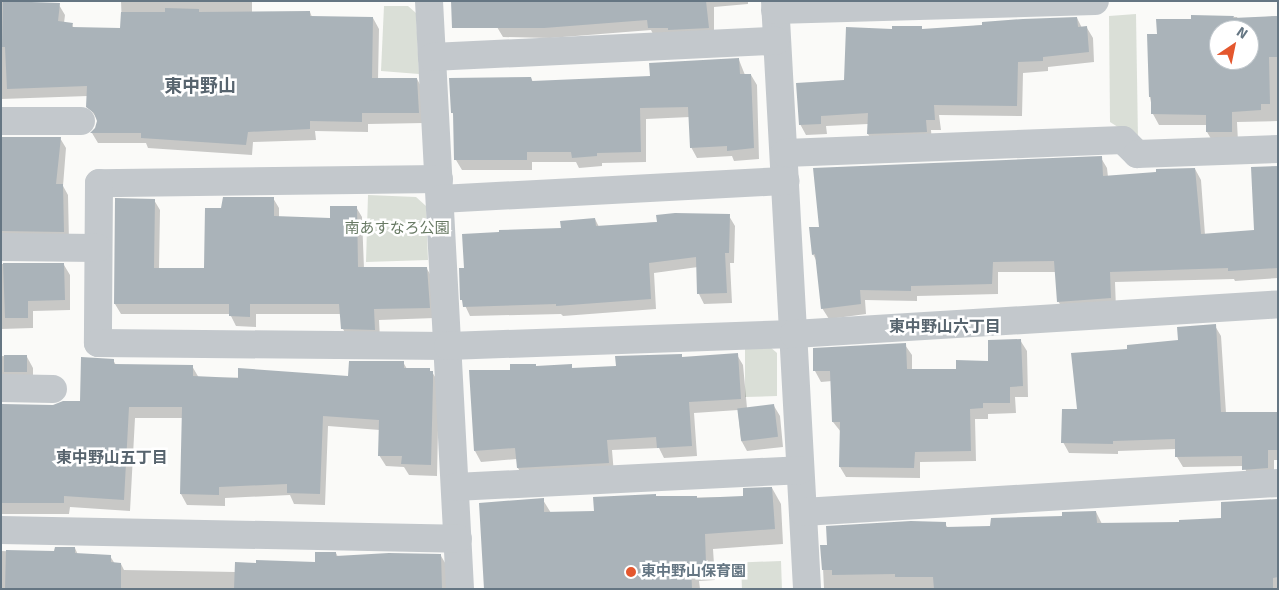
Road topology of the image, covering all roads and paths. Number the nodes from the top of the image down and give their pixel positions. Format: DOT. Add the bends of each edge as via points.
graph roads {
  1 [pos="429,1"];
  2 [pos="1095,1"];
  3 [pos="775,6"];
  4 [pos="776,41"];
  5 [pos="432,56"];
  6 [pos="81,120"];
  7 [pos="1,121"];
  8 [pos="1278,149"];
  9 [pos="785,153"];
  10 [pos="786,181"];
  11 [pos="440,189"];
  12 [pos="1,247"];
  13 [pos="98,248"];
  14 [pos="1278,304"];
  15 [pos="794,334"];
  16 [pos="448,346"];
  17 [pos="1,388"];
  18 [pos="54,389"];
  19 [pos="800,470"];
  20 [pos="1278,483"];
  21 [pos="455,487"];
  22 [pos="803,512"];
  23 [pos="1,530"];
  24 [pos="458,540"];
  25 [pos="460,589"];
  26 [pos="807,589"];
  1 -- 5 [label="street"];
  2 -- 3 [label="street"];
  3 -- 4 [label="street"];
  4 -- 5 [label="street"];
  4 -- 9 [label="street"];
  5 -- 11 [label="street"];
  6 -- 7 [label="street"];
  8 -- 9 [label="street" via="1137,154 1123,140"];
  9 -- 10 [label="street"];
  10 -- 11 [label="street"];
  10 -- 15 [label="street"];
  11 -- 13 [label="street" via="98,183"];
  11 -- 16 [label="street"];
  12 -- 13 [label="street"];
  13 -- 16 [label="street" via="98,342"];
  14 -- 15 [label="street"];
  15 -- 16 [label="street"];
  15 -- 19 [label="street"];
  16 -- 21 [label="street"];
  17 -- 18 [label="street"];
  19 -- 21 [label="street"];
  19 -- 22 [label="street"];
  20 -- 22 [label="street"];
  21 -- 24 [label="street"];
  22 -- 26 [label="street"];
  23 -- 24 [label="street"];
  24 -- 25 [label="street"];
}
